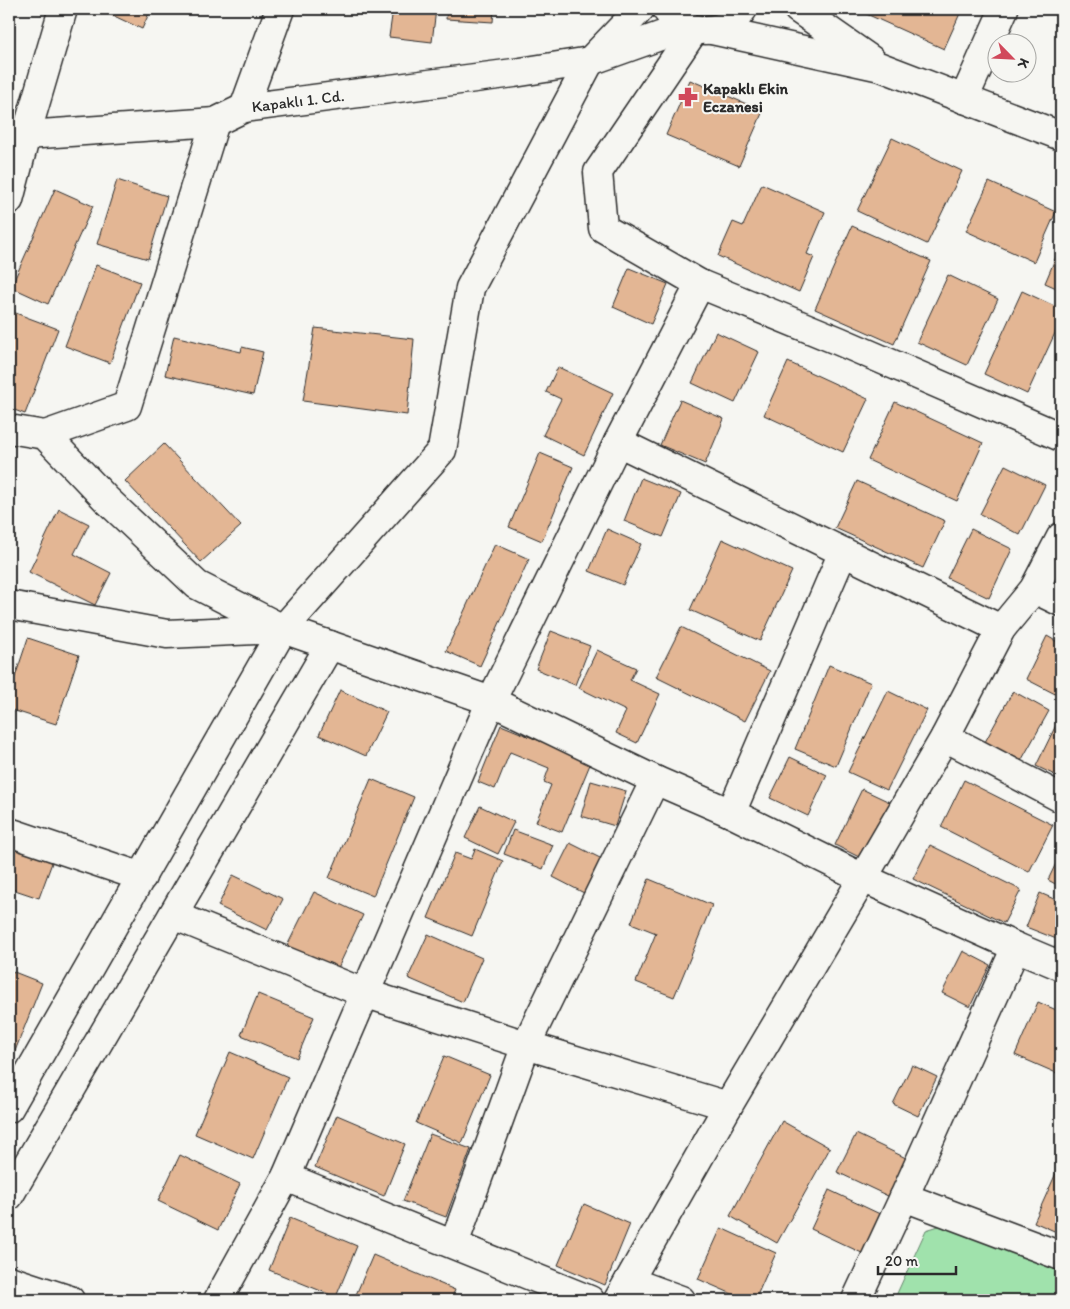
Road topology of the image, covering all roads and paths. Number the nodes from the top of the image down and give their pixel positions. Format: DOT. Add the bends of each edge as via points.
graph roads {
  1 [pos="63,9"];
  2 [pos="280,9"];
  3 [pos="640,9"];
  4 [pos="666,9"];
  5 [pos="743,9"];
  6 [pos="798,9"];
  7 [pos="1004,9"];
  8 [pos="698,29"];
  9 [pos="590,61"];
  10 [pos="881,67"];
  11 [pos="964,99"];
  12 [pos="244,108"];
  13 [pos="214,122"];
  14 [pos="17,133"];
  15 [pos="1061,136"];
  16 [pos="9,200"];
  17 [pos="700,284"];
  18 [pos="9,428"];
  19 [pos="45,435"];
  20 [pos="1061,437"];
  21 [pos="618,442"];
  22 [pos="1061,537"];
  23 [pos="843,552"];
  24 [pos="1034,589"];
  25 [pos="1061,602"];
  26 [pos="9,606"];
  27 [pos="283,629"];
  28 [pos="1001,629"];
  29 [pos="330,645"];
  30 [pos="491,701"];
  31 [pos="945,737"];
  32 [pos="655,780"];
  33 [pos="1061,798"];
  34 [pos="731,813"];
  35 [pos="9,832"];
  36 [pos="142,877"];
  37 [pos="863,878"];
  38 [pos="173,915"];
  39 [pos="1016,948"];
  40 [pos="1061,966"];
  41 [pos="364,993"];
  42 [pos="526,1045"];
  43 [pos="17,1078"];
  44 [pos="728,1106"];
  45 [pos="9,1108"];
  46 [pos="286,1177"];
  47 [pos="9,1196"];
  48 [pos="904,1197"];
  49 [pos="454,1244"];
  50 [pos="1061,1256"];
  51 [pos="9,1280"];
  52 [pos="624,1291"];
  53 [pos="70,1300"];
  54 [pos="218,1300"];
  55 [pos="590,1300"];
  56 [pos="681,1300"];
  57 [pos="856,1300"];
  1 -- 14 [label="street"];
  2 -- 12 [label="street"];
  3 -- 9 [label="street"];
  4 -- 8 [label="street" via="676,21"];
  5 -- 8 [label="street, Kapaklı 1. Cd." via="730,24"];
  6 -- 10 [label="street"];
  7 -- 11 [label="street"];
  8 -- 9 [label="street, Kapaklı 1. Cd."];
  8 -- 10 [label="street"];
  8 -- 17 [label="street" via="598,172 603,228"];
  9 -- 12 [label="street, Kapaklı 1. Cd."];
  9 -- 27 [label="street" via="470,288 442,450"];
  10 -- 11 [label="street"];
  11 -- 15 [label="street"];
  12 -- 13 [label="street, Kapaklı 1. Cd."];
  13 -- 14 [label="street, Kapaklı 1. Cd."];
  13 -- 19 [label="street" via="127,406"];
  14 -- 16 [label="street"];
  17 -- 20 [label="street"];
  17 -- 21 [label="street"];
  18 -- 19 [label="street"];
  19 -- 27 [label="street" via="106,499 197,585"];
  21 -- 23 [label="street"];
  21 -- 30 [label="street"];
  22 -- 24 [label="street"];
  23 -- 28 [label="street"];
  23 -- 34 [label="street"];
  24 -- 25 [label="street"];
  24 -- 28 [label="street"];
  26 -- 27 [label="street" via="167,634"];
  27 -- 29 [label="street"];
  27 -- 36 [label="street"];
  28 -- 31 [label="street"];
  29 -- 30 [label="street"];
  29 -- 38 [label="street"];
  30 -- 32 [label="street"];
  30 -- 41 [label="street"];
  31 -- 33 [label="street"];
  31 -- 37 [label="street"];
  32 -- 34 [label="street"];
  32 -- 42 [label="street"];
  34 -- 37 [label="street"];
  35 -- 36 [label="street"];
  36 -- 43 [label="street"];
  37 -- 39 [label="street"];
  37 -- 44 [label="street"];
  38 -- 41 [label="street"];
  38 -- 47 [label="street"];
  39 -- 40 [label="street"];
  39 -- 48 [label="street"];
  41 -- 42 [label="street"];
  41 -- 46 [label="street"];
  42 -- 44 [label="street"];
  42 -- 49 [label="street"];
  43 -- 45 [label="street"];
  44 -- 52 [label="street"];
  46 -- 49 [label="street"];
  46 -- 54 [label="street"];
  48 -- 50 [label="street"];
  48 -- 57 [label="street"];
  49 -- 55 [label="street"];
  51 -- 53 [label="street"];
  52 -- 56 [label="street"];
}
